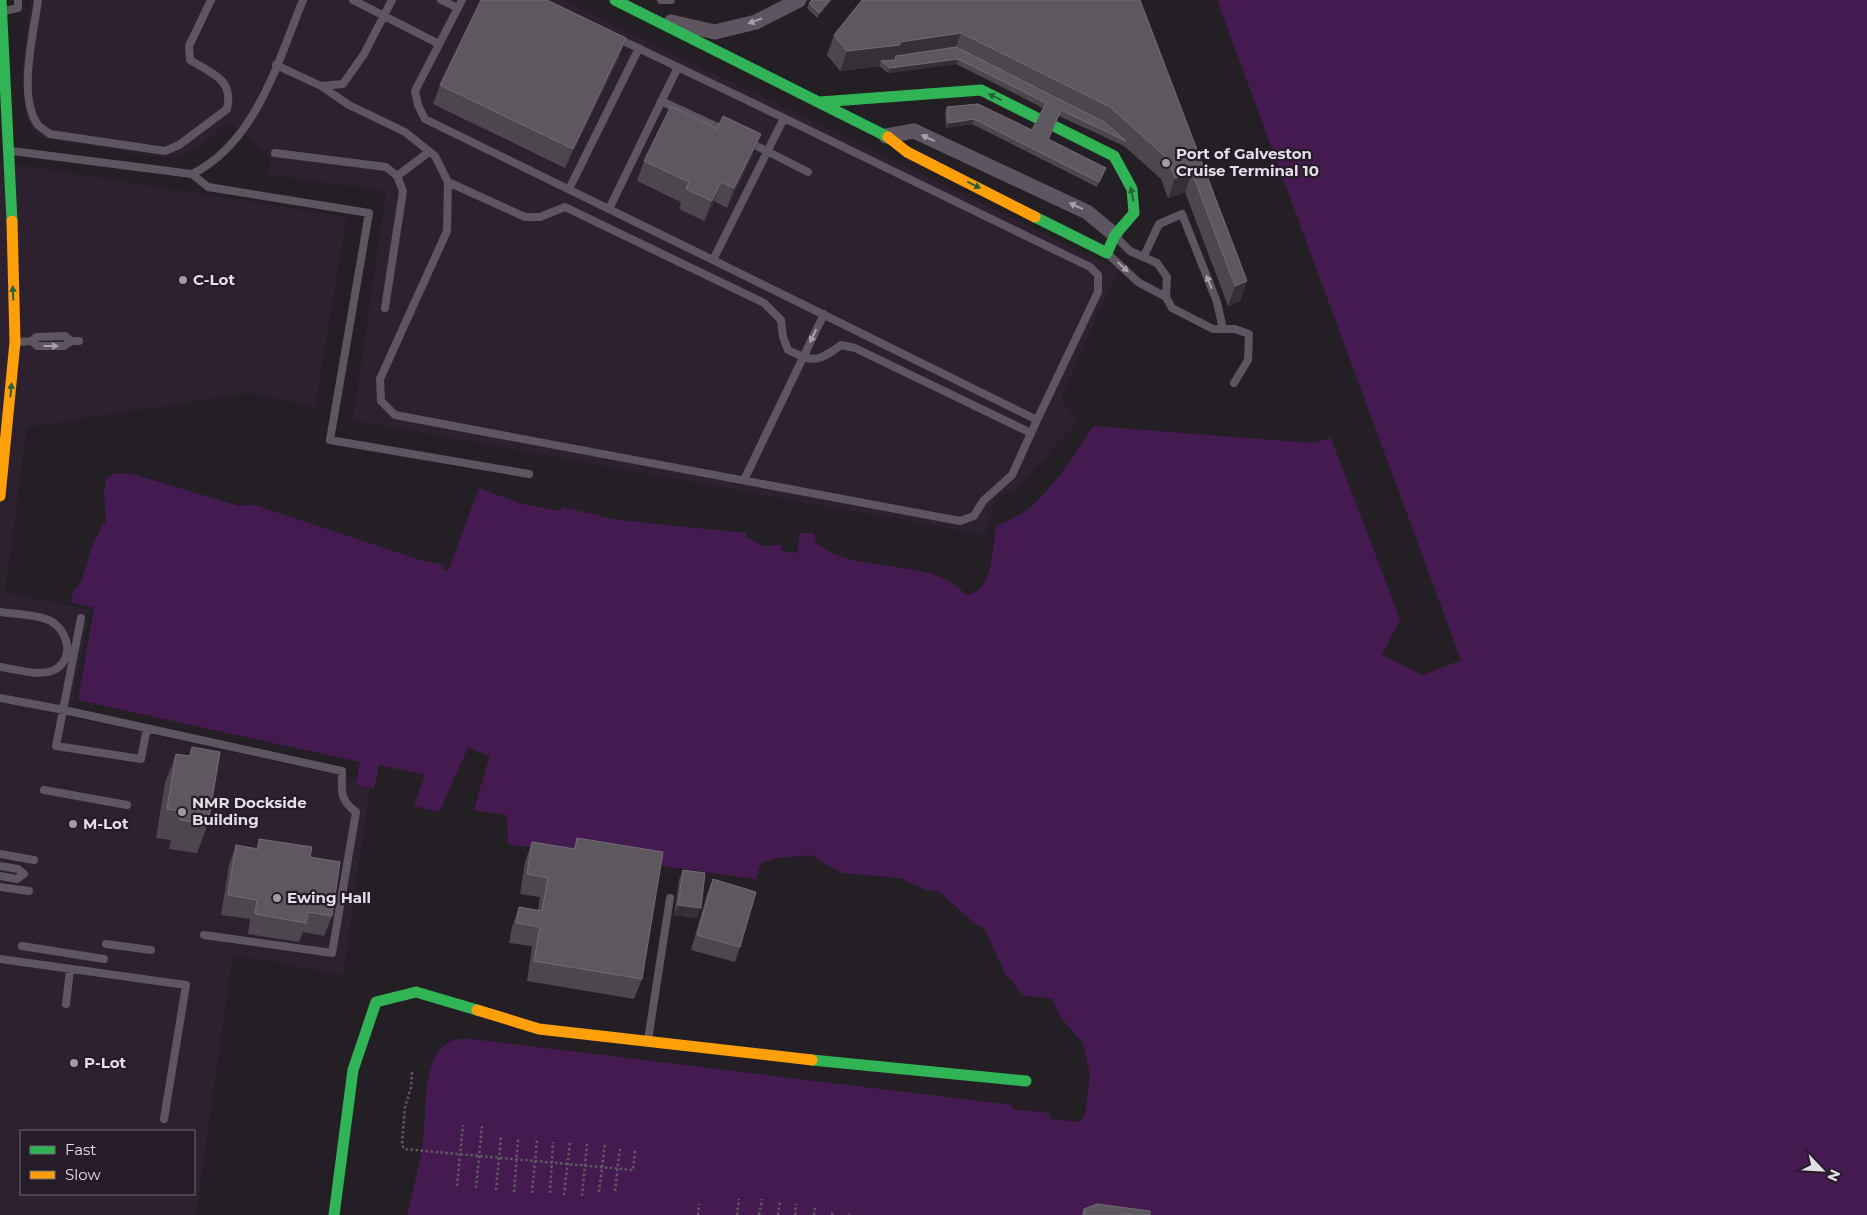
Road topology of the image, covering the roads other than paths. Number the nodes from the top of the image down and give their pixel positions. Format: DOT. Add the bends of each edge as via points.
graph roads {
  1 [pos="18,0"];
  2 [pos="38,0"];
  3 [pos="211,0"];
  4 [pos="303,0"];
  5 [pos="353,0"];
  6 [pos="392,0"];
  7 [pos="441,0"];
  8 [pos="462,0"];
  9 [pos="615,0"];
  10 [pos="661,0"];
  11 [pos="671,0"];
  12 [pos="799,0"];
  13 [pos="2,6"];
  14 [pos="458,8"];
  15 [pos="384,15"];
  16 [pos="654,19"];
  17 [pos="606,32"];
  18 [pos="439,44"];
  19 [pos="639,48"];
  20 [pos="276,65"];
  21 [pos="678,67"];
  22 [pos="321,86"];
  23 [pos="661,101"];
  24 [pos="820,102"];
  25 [pos="784,118"];
  26 [pos="1038,119"];
  27 [pos="1054,126"];
  28 [pos="732,134"];
  29 [pos="886,136"];
  30 [pos="741,138"];
  31 [pos="5,151"];
  32 [pos="768,151"];
  33 [pos="429,152"];
  34 [pos="274,153"];
  35 [pos="808,172"];
  36 [pos="192,174"];
  37 [pos="397,176"];
  38 [pos="448,182"];
  39 [pos="569,189"];
  40 [pos="609,209"];
  41 [pos="1115,235"];
  42 [pos="1107,253"];
  43 [pos="1144,256"];
  44 [pos="713,260"];
  45 [pos="1166,297"];
  46 [pos="385,308"];
  47 [pos="824,314"];
  48 [pos="1223,329"];
  49 [pos="75,341"];
  50 [pos="15,342"];
  51 [pos="0,344"];
  52 [pos="803,358"];
  53 [pos="1234,383"];
  54 [pos="1037,420"];
  55 [pos="1031,432"];
  56 [pos="529,474"];
  57 [pos="744,480"];
  58 [pos="0,496"];
  59 [pos="0,612"];
  60 [pos="81,618"];
  61 [pos="0,666"];
  62 [pos="0,698"];
  63 [pos="64,710"];
  64 [pos="147,728"];
  65 [pos="44,790"];
  66 [pos="127,805"];
  67 [pos="0,854"];
  68 [pos="34,860"];
  69 [pos="0,866"];
  70 [pos="0,876"];
  71 [pos="0,887"];
  72 [pos="29,892"];
  73 [pos="670,898"];
  74 [pos="204,936"];
  75 [pos="106,944"];
  76 [pos="22,946"];
  77 [pos="151,950"];
  78 [pos="0,959"];
  79 [pos="104,959"];
  80 [pos="70,969"];
  81 [pos="66,1004"];
  82 [pos="648,1042"];
  83 [pos="1026,1081"];
  84 [pos="164,1118"];
  85 [pos="334,1215"];
  1 -- 13 [label="lane" via="18,8"];
  2 -- 3 [label="lane" via="27,75 31,111 38,125 50,134 165,151 179,145 227,109 230,96 226,83 190,60 189,46"];
  4 -- 20 [label="lane"];
  5 -- 15 [label="lane"];
  6 -- 15 [label="lane"];
  7 -- 14 [label="lane"];
  8 -- 14 [label="lane"];
  9 -- 16 [label="street"];
  10 -- 11 [label="lane"];
  12 -- 16 [label="street, one-way" via="756,22 715,32"];
  13 -- 31 [label="street"];
  14 -- 18 [label="lane"];
  15 -- 18 [label="lane"];
  15 -- 22 [label="lane" via="364,54 343,84"];
  16 -- 24 [label="street"];
  17 -- 19 [label="lane"];
  18 -- 39 [label="lane" via="415,90 425,119"];
  19 -- 21 [label="lane"];
  19 -- 39 [label="lane"];
  20 -- 22 [label="lane"];
  20 -- 36 [label="lane" via="263,97 243,129 219,156"];
  21 -- 23 [label="lane"];
  21 -- 25 [label="lane"];
  22 -- 33 [label="lane" via="349,105 405,132"];
  23 -- 28 [label="lane"];
  23 -- 40 [label="lane"];
  26 -- 24 [label="street, one-way" via="981,90"];
  24 -- 29 [label="street"];
  25 -- 32 [label="lane"];
  25 -- 54 [label="lane" via="1090,267 1098,275 1098,292"];
  41 -- 27 [label="street, one-way" via="1134,213 1132,189 1114,156"];
  41 -- 29 [label="street, one-way" via="1087,212 914,131"];
  29 -- 42 [label="street, one-way" via="907,152"];
  30 -- 32 [label="lane"];
  31 -- 36 [label="lane"];
  50 -- 31 [label="street, one-way"];
  32 -- 35 [label="lane"];
  32 -- 44 [label="lane"];
  33 -- 37 [label="lane"];
  33 -- 38 [label="lane" via="435,156"];
  34 -- 37 [label="lane" via="386,167"];
  36 -- 56 [label="lane" via="208,187 369,213 330,440"];
  37 -- 46 [label="lane" via="403,191"];
  38 -- 52 [label="lane" via="525,217 540,217 565,207 764,303 781,320 788,350"];
  38 -- 57 [label="lane" via="448,231 380,379 381,401 395,415"];
  39 -- 40 [label="lane"];
  40 -- 44 [label="lane"];
  41 -- 42 [label="street"];
  41 -- 43 [label="lane" via="1130,251"];
  42 -- 45 [label="lane, one-way" via="1138,282"];
  43 -- 45 [label="lane" via="1157,263 1167,277"];
  48 -- 43 [label="lane, one-way" via="1217,302 1182,214 1159,224"];
  44 -- 47 [label="lane"];
  45 -- 48 [label="lane" via="1172,308 1213,328"];
  47 -- 52 [label="lane, one-way"];
  47 -- 54 [label="lane"];
  48 -- 53 [label="lane" via="1249,334 1248,360"];
  49 -- 50 [label="lane" via="64,346"];
  50 -- 51 [label="street"];
  58 -- 50 [label="street, one-way"];
  52 -- 55 [label="lane" via="809,361 824,358 841,345 855,348"];
  52 -- 57 [label="lane"];
  54 -- 55 [label="lane"];
  55 -- 57 [label="lane" via="1012,475 983,501 974,516 960,521"];
  59 -- 61 [label="lane" via="46,619 66,635 67,648 64,661 54,670 40,672"];
  60 -- 63 [label="lane"];
  62 -- 63 [label="lane"];
  63 -- 64 [label="lane"];
  63 -- 64 [label="lane" via="56,746 141,759"];
  64 -- 74 [label="lane" via="342,772 342,797 356,812 332,952"];
  65 -- 66 [label="lane"];
  67 -- 68 [label="lane"];
  69 -- 70 [label="lane" via="18,869 24,874 17,879"];
  71 -- 72 [label="lane"];
  73 -- 82 [label="lane"];
  75 -- 77 [label="lane"];
  76 -- 79 [label="lane"];
  78 -- 80 [label="lane"];
  80 -- 81 [label="lane"];
  80 -- 84 [label="lane" via="186,985"];
  82 -- 83 [label="street"];
  82 -- 85 [label="street" via="539,1029 416,992 376,1002 353,1070"];
}
